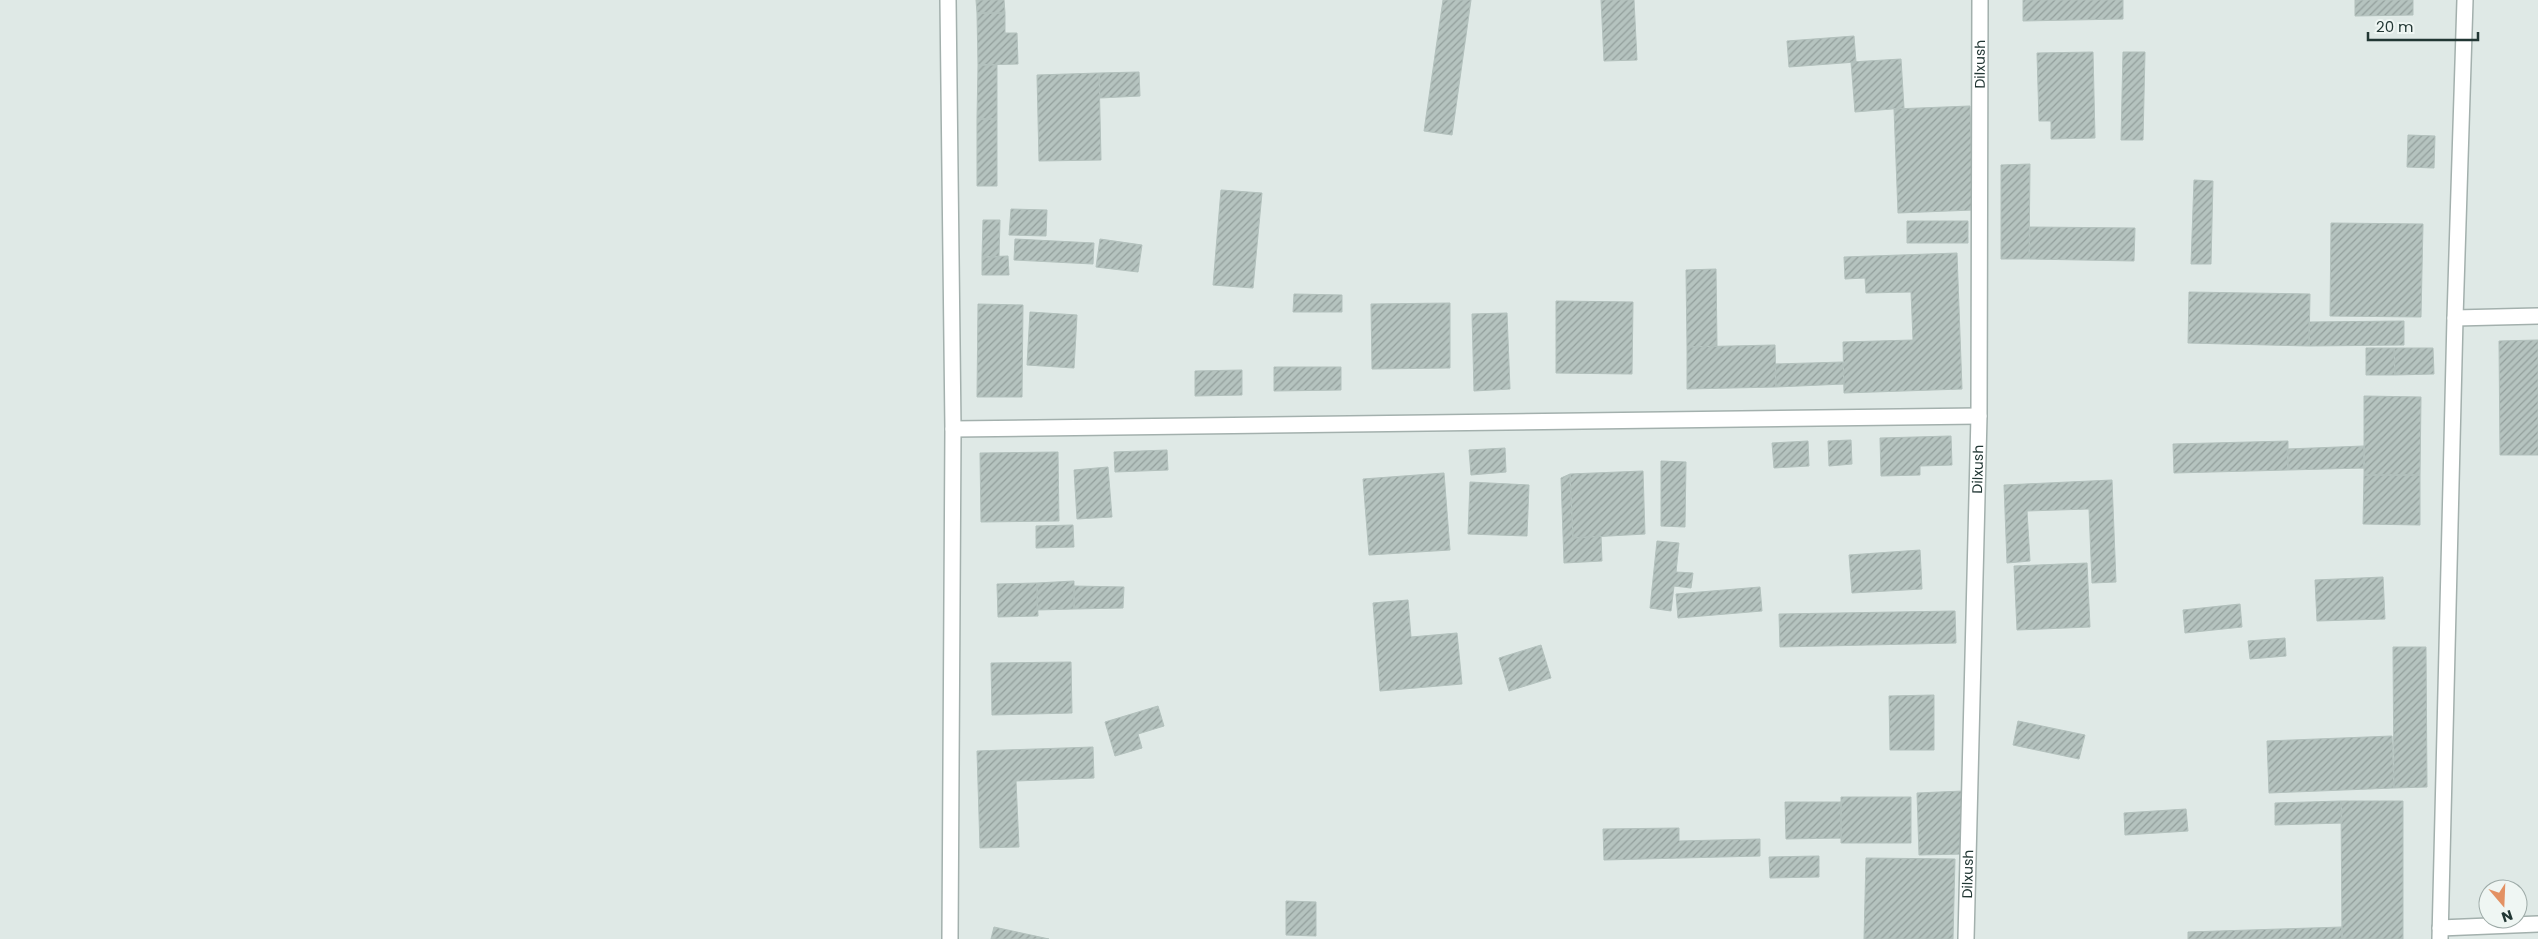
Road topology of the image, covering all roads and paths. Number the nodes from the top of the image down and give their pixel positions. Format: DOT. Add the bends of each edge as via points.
graph roads {
  1 [pos="948,0"];
  2 [pos="1980,0"];
  3 [pos="2465,0"];
  4 [pos="2538,316"];
  5 [pos="2455,318"];
  6 [pos="1979,416"];
  7 [pos="953,429"];
  8 [pos="2538,924"];
  9 [pos="2440,933"];
  10 [pos="950,939"];
  11 [pos="1966,939"];
  1 -- 7 [label="street"];
  2 -- 6 [label="street, Dilxush"];
  3 -- 5 [label="street"];
  4 -- 5 [label="street"];
  5 -- 9 [label="street"];
  6 -- 7 [label="street"];
  6 -- 11 [label="street, Dilxush"];
  7 -- 10 [label="street"];
  8 -- 9 [label="street"];
}
